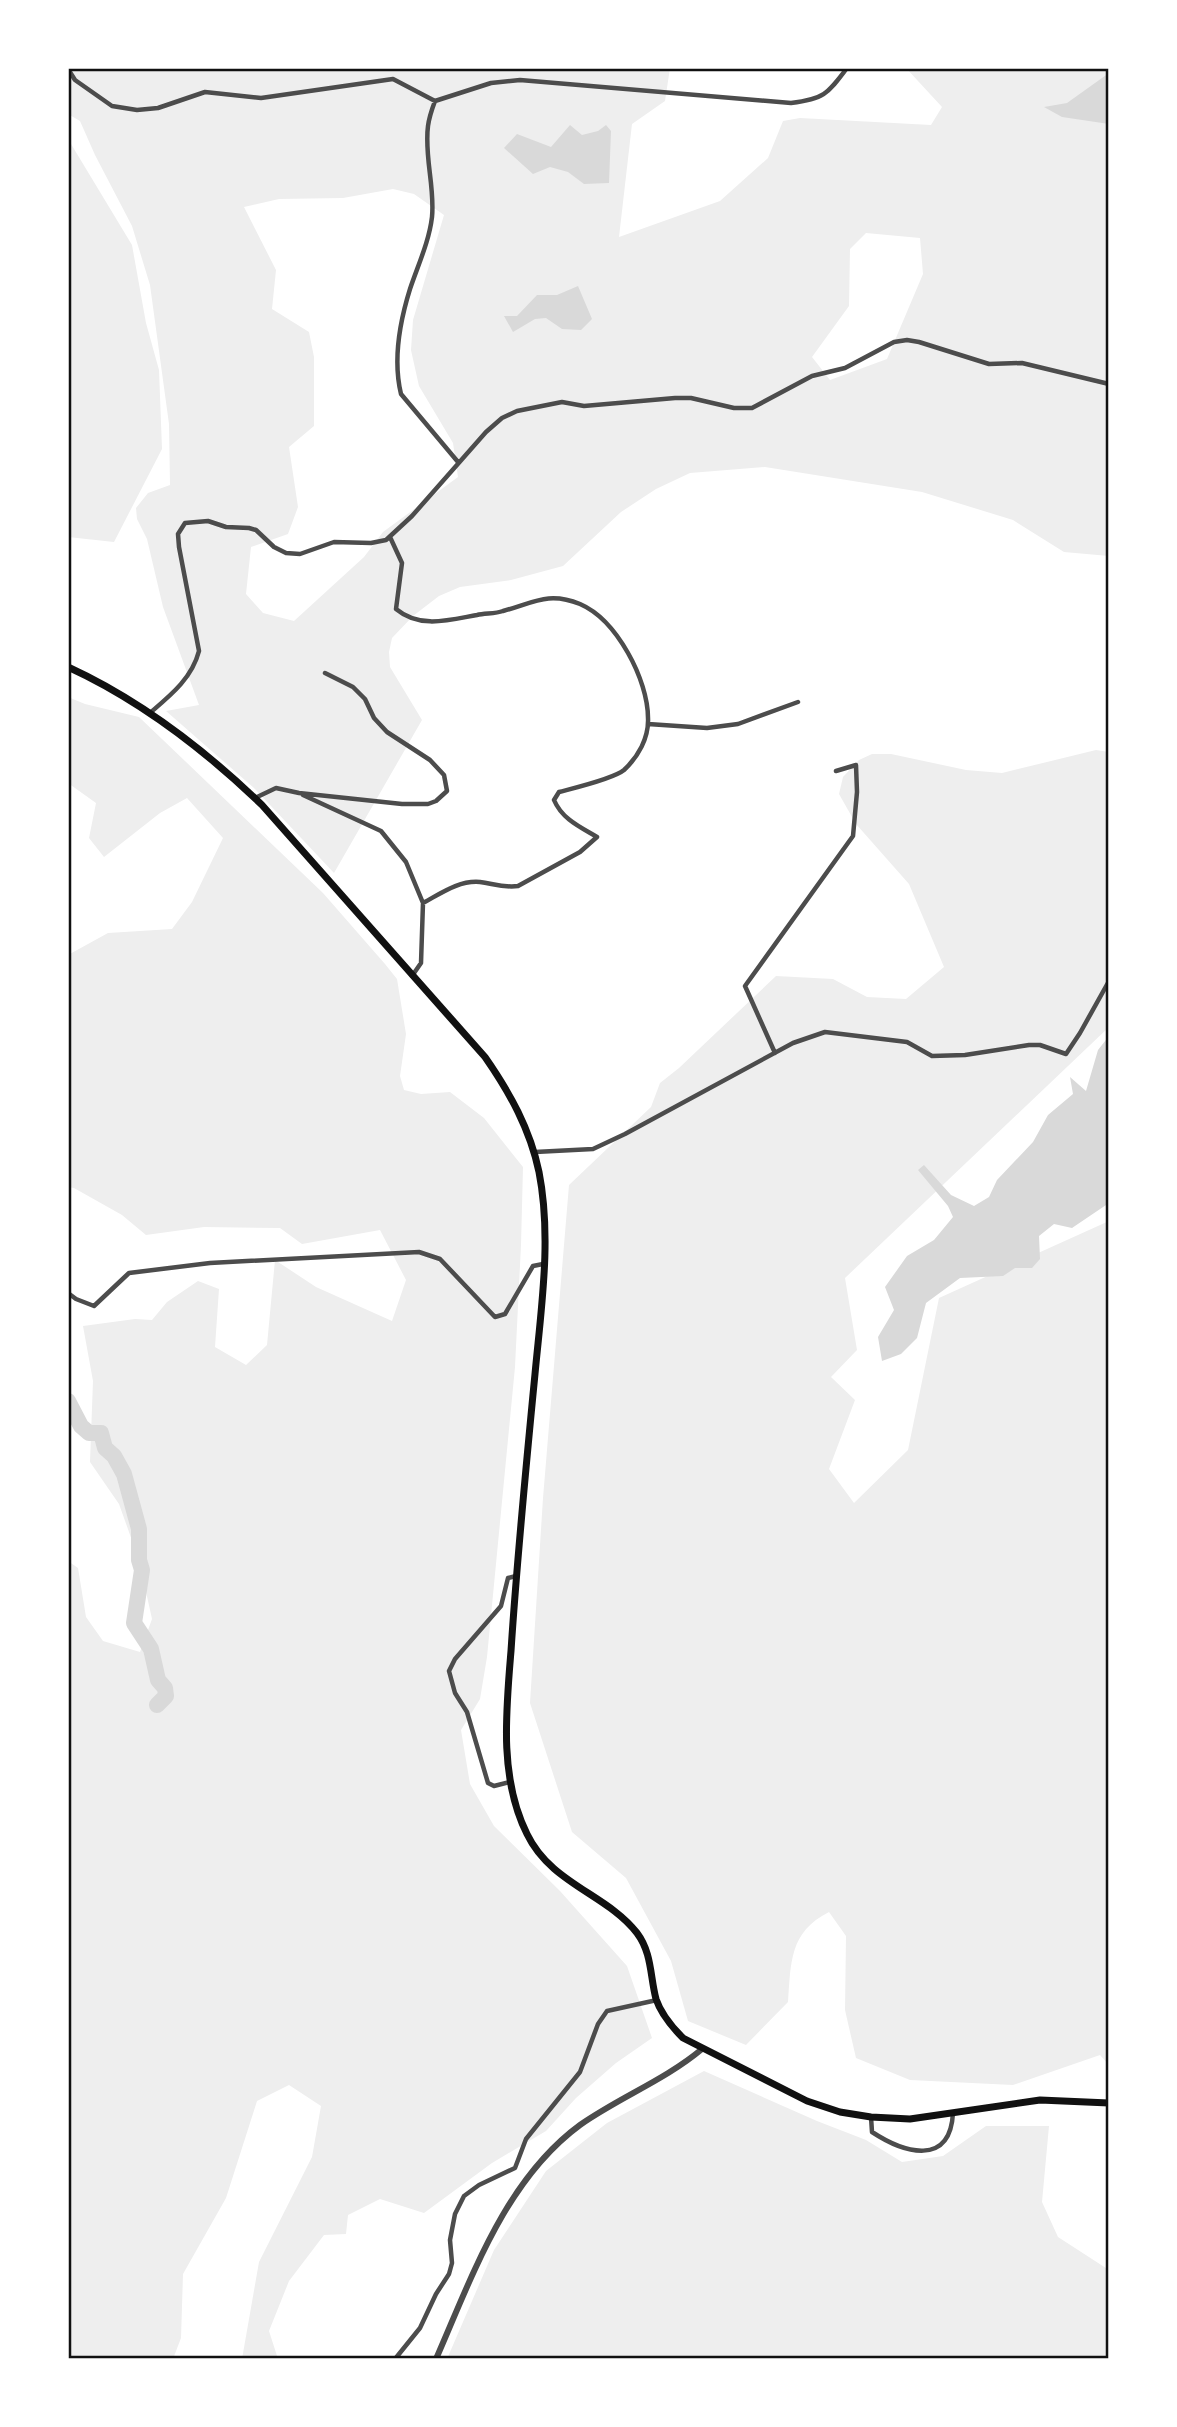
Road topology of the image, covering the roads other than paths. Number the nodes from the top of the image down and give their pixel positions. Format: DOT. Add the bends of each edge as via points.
graph roads {
  1 [pos="847,68"];
  2 [pos="68,69"];
  3 [pos="435,100"];
  4 [pos="1109,384"];
  5 [pos="458,462"];
  6 [pos="390,536"];
  7 [pos="68,667"];
  8 [pos="325,673"];
  9 [pos="798,702"];
  10 [pos="151,712"];
  11 [pos="648,724"];
  12 [pos="836,771"];
  13 [pos="299,793"];
  14 [pos="255,798"];
  15 [pos="423,903"];
  16 [pos="412,975"];
  17 [pos="1109,981"];
  18 [pos="775,1052"];
  19 [pos="534,1152"];
  20 [pos="543,1264"];
  21 [pos="68,1293"];
  22 [pos="516,1576"];
  23 [pos="510,1782"];
  24 [pos="657,2000"];
  25 [pos="702,2049"];
  26 [pos="1109,2103"];
  27 [pos="953,2112"];
  28 [pos="871,2117"];
  29 [pos="395,2359"];
  30 [pos="436,2359"];
  1 -- 3 [label="street" via="822,97 790,103 520,80 491,83"];
  2 -- 3 [label="street" via="75,80 112,106 137,110 205,92 261,98 393,79"];
  3 -- 5 [label="street" via="427,141 432,220 404,312 399,384 401,394"];
  4 -- 5 [label="street" via="1021,363 989,364 906,340 845,368 812,376 752,408 675,398 584,406 562,402 517,411 502,418"];
  5 -- 6 [label="street"];
  6 -- 10 [label="street" via="371,542 334,542 286,554 257,530 208,521 185,523 178,534 178,547 199,651 187,678"];
  6 -- 11 [label="street" via="402,563 396,609 404,615 441,623 554,597 583,605 597,615 614,632 635,667"];
  7 -- 10 [label="main road"];
  8 -- 13 [label="street" via="353,687 387,732 430,760 444,775 447,791 428,804"];
  9 -- 11 [label="street" via="738,724 707,728"];
  10 -- 14 [label="main road"];
  11 -- 15 [label="street" via="644,742 621,772 558,793 554,800 570,821 597,838 580,852 518,886 470,882"];
  12 -- 18 [label="street" via="856,765 853,836 745,986"];
  13 -- 14 [label="street" via="276,788"];
  13 -- 15 [label="street" via="381,831 406,862"];
  14 -- 16 [label="main road"];
  15 -- 16 [label="street" via="421,963"];
  16 -- 19 [label="main road" via="491,1066 519,1112"];
  17 -- 18 [label="street" via="1066,1054 1028,1045 932,1056 907,1042 825,1032"];
  18 -- 19 [label="street" via="593,1149"];
  19 -- 20 [label="main road" via="545,1216"];
  20 -- 21 [label="street" via="533,1266 505,1314 495,1317 440,1259 419,1252 210,1263 129,1273 94,1306"];
  20 -- 22 [label="main road"];
  22 -- 23 [label="main road" via="507,1698"];
  22 -- 23 [label="street" via="508,1578 501,1606 449,1671 467,1712 488,1783"];
  23 -- 24 [label="main road" via="527,1836 538,1852 636,1932 651,1964"];
  24 -- 25 [label="main road" via="677,2032"];
  24 -- 29 [label="street" via="607,2011 580,2072 526,2139 515,2168 464,2196 455,2214 449,2273 420,2328"];
  25 -- 28 [label="main road" via="807,2101"];
  25 -- 30 [label="street" via="681,2067 579,2126 538,2166 497,2227"];
  26 -- 27 [label="main road" via="1040,2100"];
  27 -- 28 [label="main road" via="909,2119"];
  27 -- 28 [label="street" via="947,2139 923,2151 892,2145 872,2132"];
}
